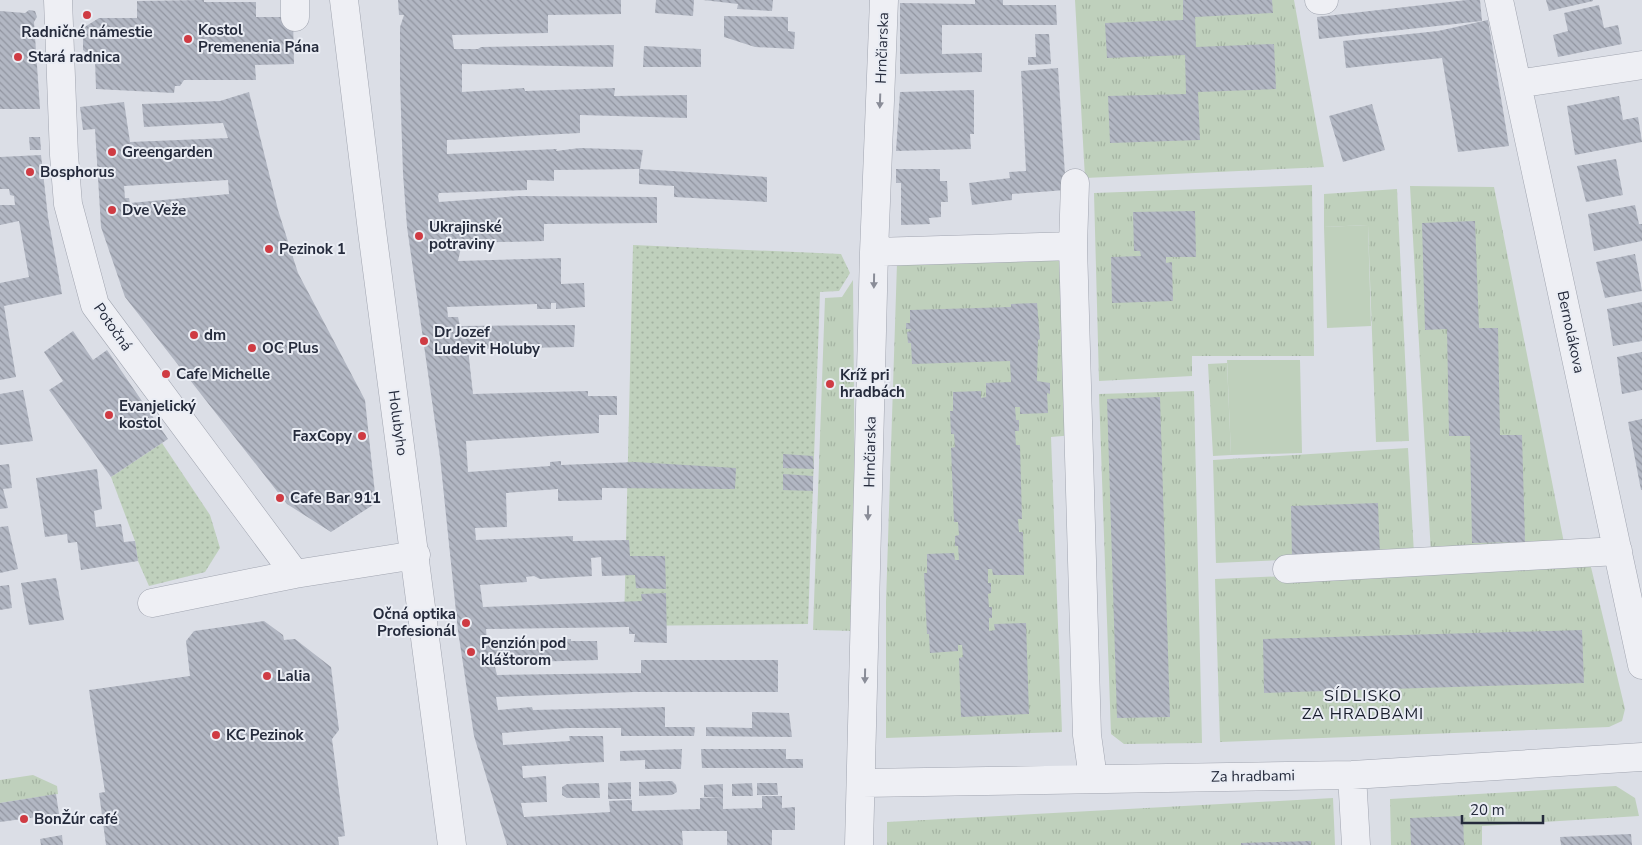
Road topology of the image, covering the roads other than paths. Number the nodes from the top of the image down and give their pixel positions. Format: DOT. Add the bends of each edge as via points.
graph roads {
  1 [pos="58,0"];
  2 [pos="344,0"];
  3 [pos="884,0"];
  4 [pos="1319,0"];
  5 [pos="1324,0"];
  6 [pos="1499,0"];
  7 [pos="1642,65"];
  8 [pos="1517,84"];
  9 [pos="1075,183"];
  10 [pos="1073,246"];
  11 [pos="874,252"];
  12 [pos="1618,551"];
  13 [pos="416,555"];
  14 [pos="1287,569"];
  15 [pos="295,574"];
  16 [pos="152,603"];
  17 [pos="1642,665"];
  18 [pos="1642,757"];
  19 [pos="1352,774"];
  20 [pos="1093,778"];
  21 [pos="863,783"];
  22 [pos="452,845"];
  23 [pos="859,845"];
  24 [pos="1356,845"];
  1 -- 15 [label="street, Potočná" via="68,204 95,305"];
  2 -- 13 [label="street, Holubyho"];
  3 -- 11 [label="street, Hrnčiarska, one-way"];
  4 -- 5 [label="street"];
  6 -- 8 [label="street, Bernolákova"];
  7 -- 8 [label="street"];
  8 -- 12 [label="street, Bernolákova"];
  9 -- 10 [label="street"];
  10 -- 11 [label="street"];
  10 -- 20 [label="street" via="1087,735"];
  11 -- 21 [label="street, Hrnčiarska, one-way"];
  12 -- 14 [label="street"];
  12 -- 17 [label="street, Bernolákova"];
  13 -- 15 [label="street"];
  13 -- 22 [label="street, Holubyho"];
  15 -- 16 [label="street"];
  18 -- 19 [label="street, Za hradbami"];
  19 -- 20 [label="street, Za hradbami"];
  19 -- 24 [label="street"];
  20 -- 21 [label="street, Za hradbami"];
  21 -- 23 [label="street, Hrnčiarska"];
}
